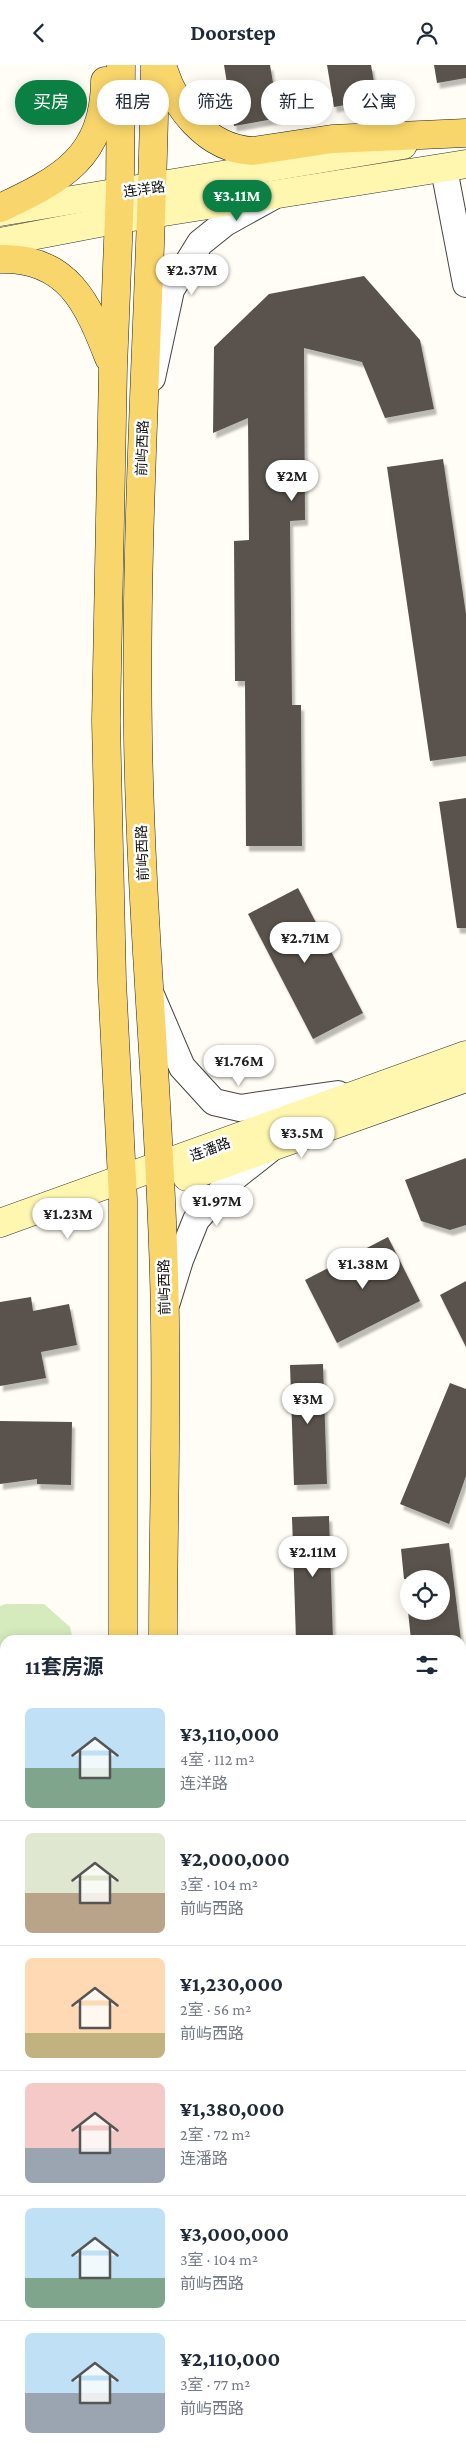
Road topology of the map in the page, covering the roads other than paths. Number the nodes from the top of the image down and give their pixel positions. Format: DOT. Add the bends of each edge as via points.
graph roads {
  1 [pos="105,65"];
  2 [pos="121,65"];
  3 [pos="156,65"];
  4 [pos="162,65"];
  5 [pos="466,133"];
  6 [pos="455,167"];
  7 [pos="120,192"];
  8 [pos="276,195"];
  9 [pos="153,201"];
  10 [pos="0,208"];
  11 [pos="0,213"];
  12 [pos="120,219"];
  13 [pos="0,242"];
  14 [pos="0,259"];
  15 [pos="466,284"];
  16 [pos="113,367"];
  17 [pos="143,418"];
  18 [pos="148,990"];
  19 [pos="466,1055"];
  20 [pos="466,1078"];
  21 [pos="373,1089"];
  22 [pos="273,1147"];
  23 [pos="159,1177"];
  24 [pos="123,1189"];
  25 [pos="0,1223"];
  26 [pos="0,1242"];
  27 [pos="165,1310"];
  28 [pos="123,1635"];
  29 [pos="163,1635"];
  1 -- 10 [label="main road" via="103,110 89,146 55,179"];
  2 -- 7 [label="main road"];
  3 -- 9 [label="main road, 前屿西路"];
  4 -- 5 [label="main road" via="173,95 190,119 204,132 242,151 332,139"];
  5 -- 9 [label="main road, 连洋路"];
  6 -- 8 [label="main road, 连洋路"];
  6 -- 15 [label="street"];
  7 -- 9 [label="main road, 连洋路"];
  7 -- 11 [label="main road, 连洋路"];
  7 -- 12 [label="main road"];
  8 -- 9 [label="main road, 连洋路"];
  8 -- 17 [label="street" via="225,223 200,243 171,291"];
  9 -- 12 [label="main road, 连洋路"];
  9 -- 17 [label="main road, 前屿西路"];
  12 -- 13 [label="main road, 连洋路"];
  12 -- 16 [label="main road"];
  14 -- 16 [label="main road" via="12,258 38,264 67,281 87,305"];
  16 -- 24 [label="main road" via="107,761 112,981"];
  17 -- 18 [label="main road, 前屿西路" via="138,736"];
  18 -- 21 [label="street" via="182,1067 214,1101 240,1108"];
  18 -- 23 [label="main road, 前屿西路"];
  19 -- 21 [label="main road, 连潘路"];
  20 -- 22 [label="main road, 连潘路"];
  21 -- 23 [label="main road, 连潘路"];
  22 -- 23 [label="main road, 连潘路"];
  22 -- 27 [label="street" via="231,1180 196,1220"];
  23 -- 24 [label="main road, 连潘路"];
  23 -- 27 [label="main road, 前屿西路"];
  24 -- 25 [label="main road"];
  24 -- 26 [label="main road"];
  24 -- 28 [label="main road"];
  27 -- 29 [label="main road, 前屿西路"];
}
